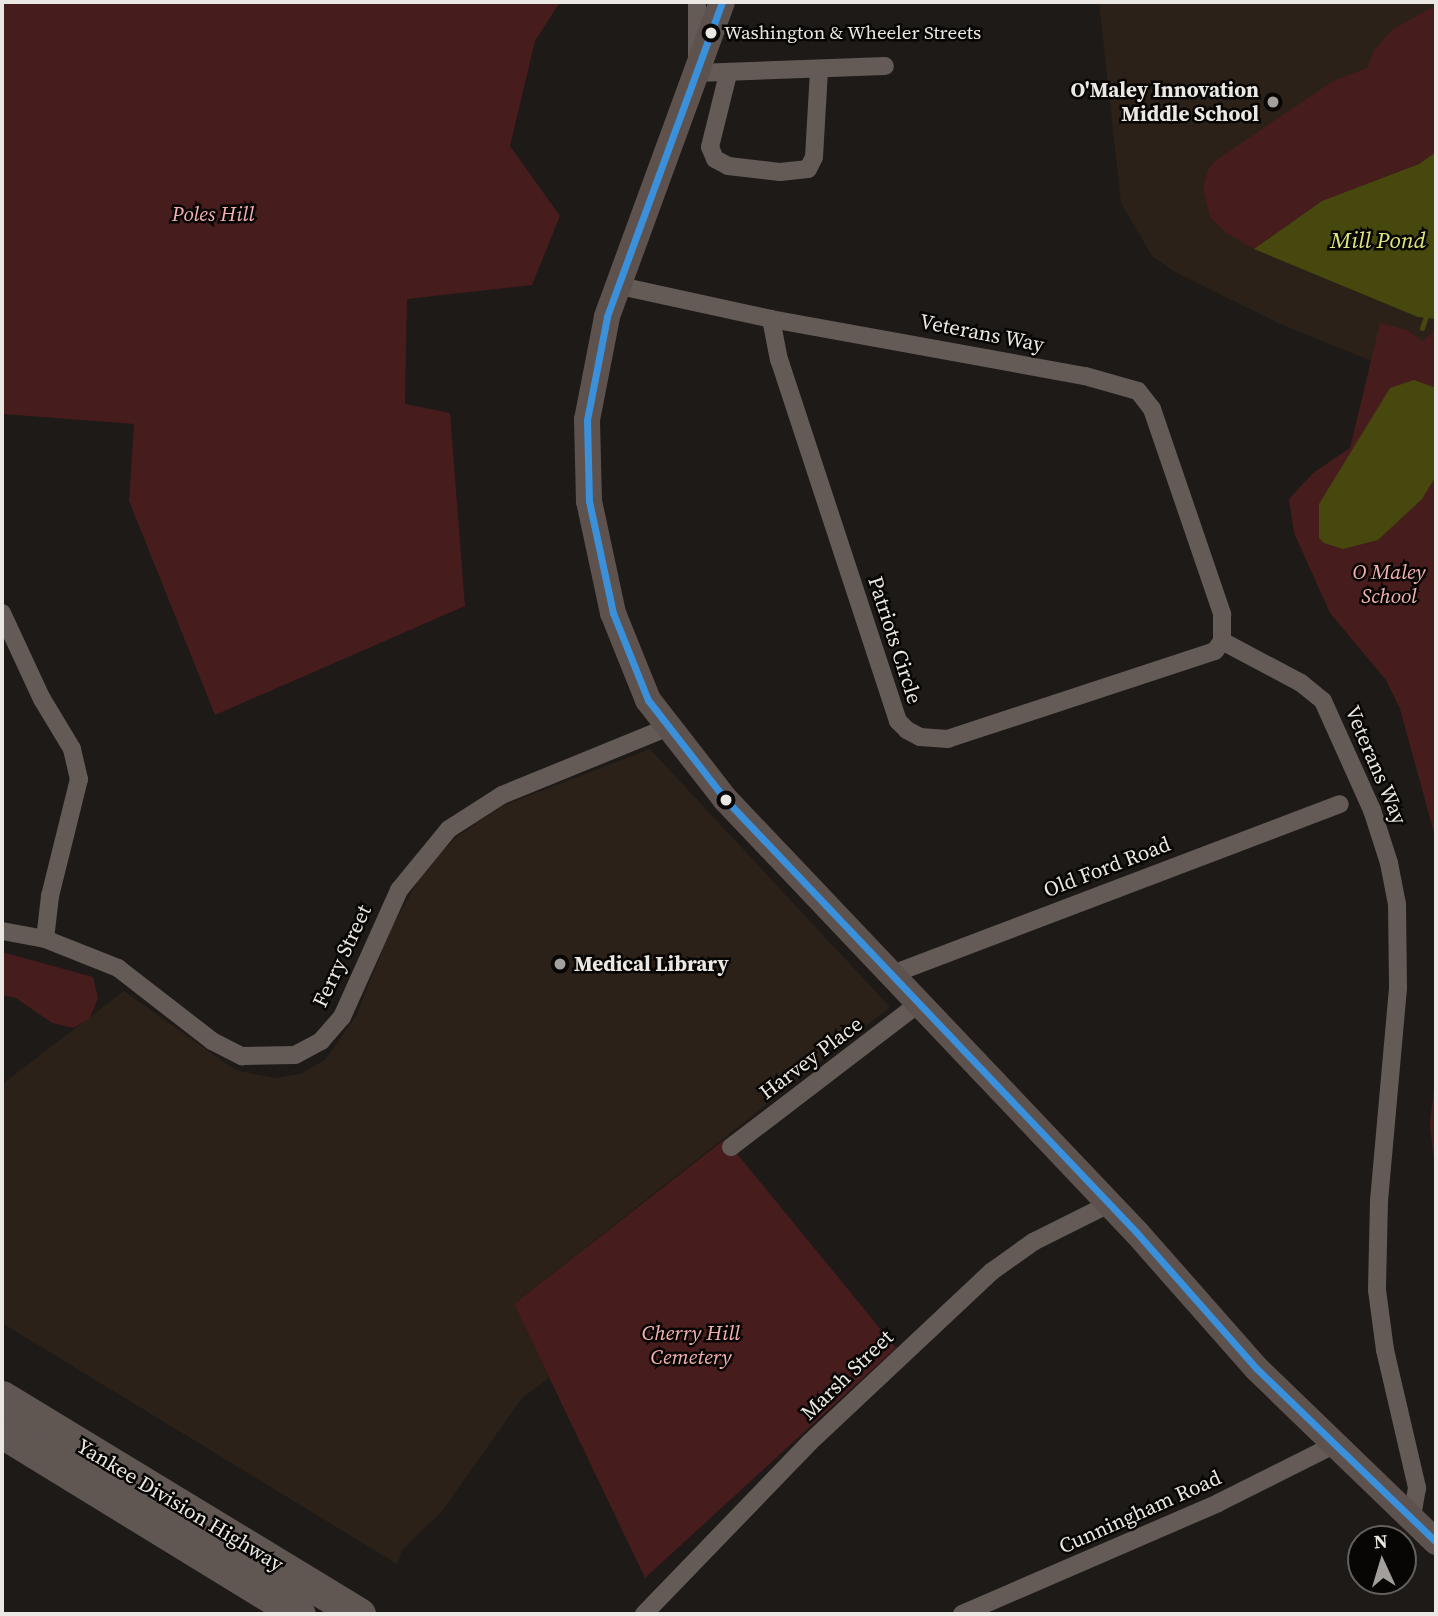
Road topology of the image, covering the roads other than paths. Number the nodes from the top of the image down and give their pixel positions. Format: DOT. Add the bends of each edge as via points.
graph roads {
  1 [pos="697,2"];
  2 [pos="722,2"];
  3 [pos="885,66"];
  4 [pos="819,70"];
  5 [pos="697,73"];
  6 [pos="728,74"];
  7 [pos="620,286"];
  8 [pos="771,319"];
  9 [pos="2,613"];
  10 [pos="1222,641"];
  11 [pos="666,728"];
  12 [pos="1340,804"];
  13 [pos="2,931"];
  14 [pos="45,939"];
  15 [pos="890,975"];
  16 [pos="918,1004"];
  17 [pos="731,1147"];
  18 [pos="1109,1204"];
  19 [pos="2,1397"];
  20 [pos="2,1433"];
  21 [pos="1334,1445"];
  22 [pos="1412,1517"];
  23 [pos="1436,1542"];
  24 [pos="299,1614"];
  25 [pos="359,1614"];
  26 [pos="644,1614"];
  27 [pos="962,1614"];
  1 -- 5 [label="street"];
  2 -- 5 [label="main road"];
  3 -- 4 [label="street"];
  4 -- 6 [label="street"];
  4 -- 6 [label="street" via="814,157 808,169 780,172 729,166 716,159 710,147 712,132"];
  5 -- 6 [label="street"];
  5 -- 7 [label="main road"];
  7 -- 8 [label="street, Veterans Way"];
  7 -- 11 [label="main road" via="607,317 587,420 589,501 613,613 648,700"];
  8 -- 10 [label="street, Veterans Way" via="1085,376 1138,391 1153,409 1222,614"];
  8 -- 10 [label="street, Patriots Circle" via="779,360 898,721 907,730 920,737 948,739 1196,660 1215,651"];
  9 -- 14 [label="street" via="42,699 72,749 79,779 54,878"];
  10 -- 22 [label="street, Veterans Way" via="1301,683 1323,701 1373,810 1389,863 1397,904 1398,988 1379,1200 1377,1290 1384,1350 1417,1488"];
  11 -- 14 [label="street, Ferry Street" via="502,795 449,829 399,890 342,1017 308,1050 280,1058 242,1056 212,1041 135,977"];
  11 -- 15 [label="main road" via="725,799"];
  12 -- 15 [label="street, Old Ford Road"];
  13 -- 14 [label="street, Ferry Street"];
  15 -- 16 [label="main road"];
  16 -- 17 [label="street, Harvey Place"];
  16 -- 18 [label="main road"];
  18 -- 21 [label="main road" via="1257,1369"];
  18 -- 26 [label="street, Marsh Street" via="1033,1242 991,1272 809,1443"];
  19 -- 25 [label="highway, Yankee Division Highway"];
  20 -- 24 [label="highway, Yankee Division Highway"];
  21 -- 22 [label="main road"];
  21 -- 27 [label="street, Cunningham Road" via="1218,1503"];
  22 -- 23 [label="main road"];
}
